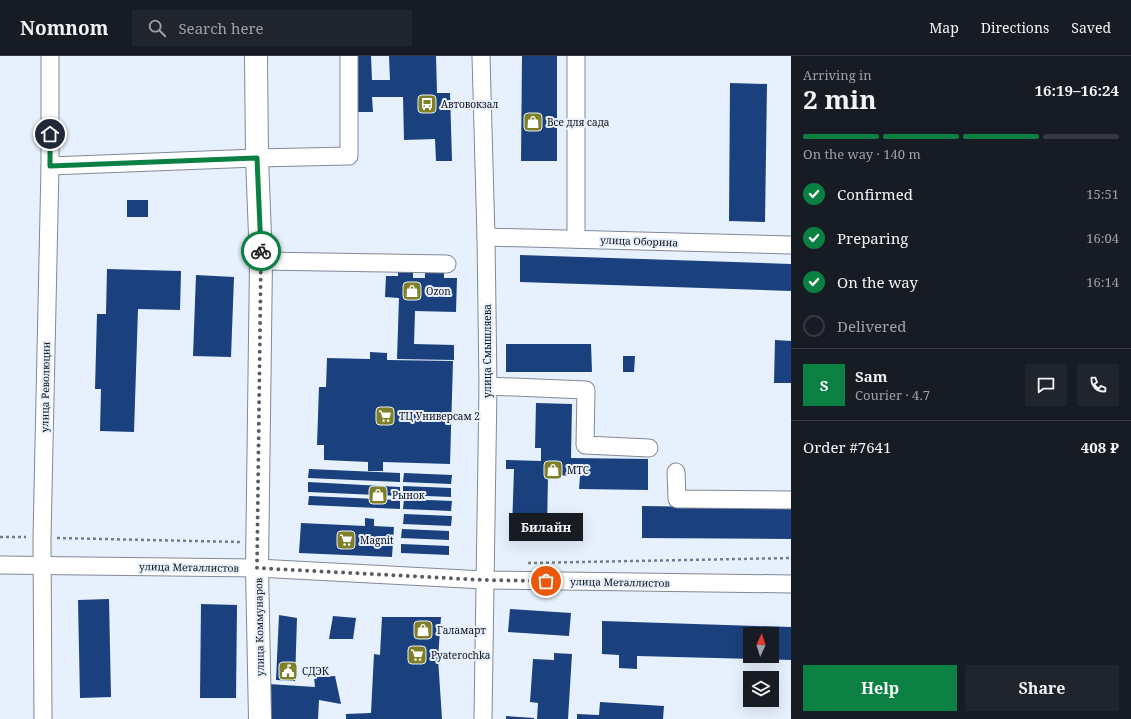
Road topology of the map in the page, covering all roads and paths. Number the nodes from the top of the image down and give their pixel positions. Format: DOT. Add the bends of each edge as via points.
graph roads {
  1 [pos="50,56"];
  2 [pos="256,56"];
  3 [pos="348,56"];
  4 [pos="481,56"];
  5 [pos="576,56"];
  6 [pos="257,158"];
  7 [pos="50,166"];
  8 [pos="486,237"];
  9 [pos="576,239"];
  10 [pos="791,245"];
  11 [pos="261,261"];
  12 [pos="447,264"];
  13 [pos="488,386"];
  14 [pos="649,448"];
  15 [pos="676,472"];
  16 [pos="791,500"];
  17 [pos="0,537"];
  18 [pos="42,538"];
  19 [pos="791,558"];
  20 [pos="257,559"];
  21 [pos="524,563"];
  22 [pos="0,565"];
  23 [pos="42,565"];
  24 [pos="484,580"];
  25 [pos="791,584"];
  26 [pos="43,719"];
  27 [pos="260,719"];
  28 [pos="483,719"];
  1 -- 7 [label="street, улица Революции"];
  2 -- 6 [label="main road, улица Коммунаров"];
  3 -- 6 [label="street" via="349,156"];
  4 -- 8 [label="street, улица Смышляева"];
  5 -- 9 [label="street"];
  6 -- 7 [label="street"];
  6 -- 11 [label="main road, улица Коммунаров"];
  7 -- 18 [label="street, улица Революции"];
  8 -- 9 [label="street, улица Оборина"];
  8 -- 13 [label="street, улица Смышляева"];
  9 -- 10 [label="street, улица Оборина"];
  11 -- 12 [label="street"];
  11 -- 20 [label="main road, улица Коммунаров"];
  13 -- 14 [label="street" via="586,390 585,445"];
  13 -- 24 [label="street, улица Смышляева"];
  15 -- 16 [label="street" via="677,499"];
  17 -- 18 [label="path"];
  18 -- 20 [label="path" via="249,543"];
  18 -- 23 [label="street, улица Революции"];
  19 -- 21 [label="path"];
  20 -- 23 [label="street, улица Металлистов"];
  20 -- 24 [label="street, улица Металлистов"];
  20 -- 27 [label="main road, улица Коммунаров"];
  22 -- 23 [label="street, улица Металлистов"];
  23 -- 26 [label="street, улица Революции"];
  24 -- 25 [label="street, улица Металлистов"];
  24 -- 28 [label="street, улица Смышляева"];
}
